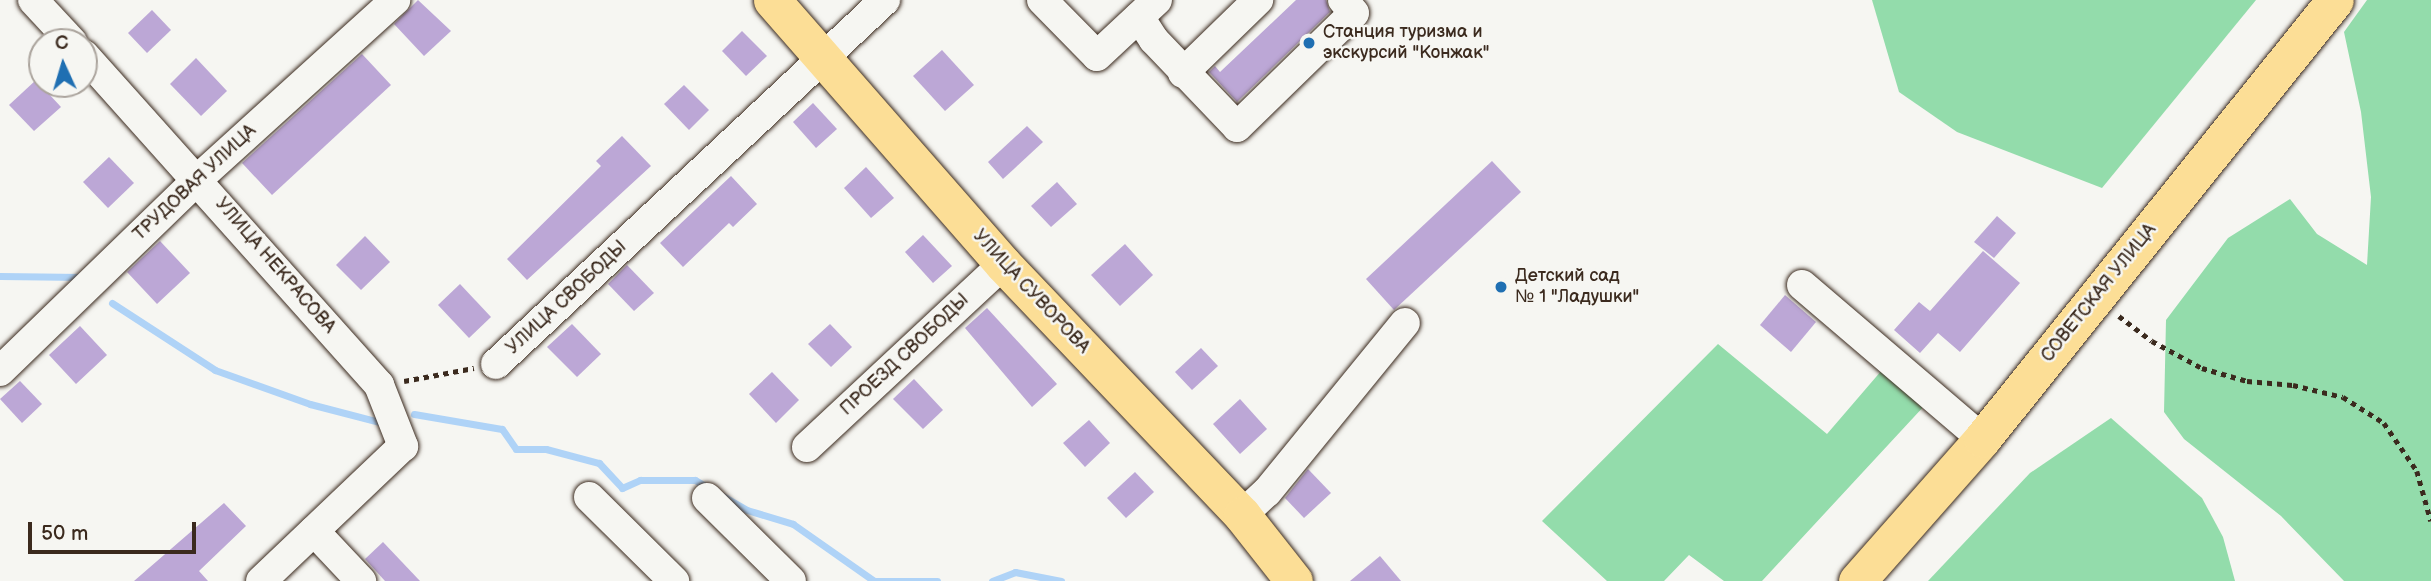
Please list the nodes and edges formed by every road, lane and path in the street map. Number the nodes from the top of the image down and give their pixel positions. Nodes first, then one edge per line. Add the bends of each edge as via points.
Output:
1 (33, 0) edge
2 (395, 0) edge
3 (772, 0) edge
4 (885, 0) edge
5 (1042, 0) edge
6 (1258, 0) edge
7 (1343, 0) edge
8 (2335, 0) edge
9 (1148, 8) edge
10 (59, 28) edge
11 (824, 58) junction
12 (98, 70) edge
13 (1183, 73) junction
14 (199, 178) junction
15 (1003, 264) junction
16 (1802, 285) dead end
17 (2098, 295) junction
18 (1405, 323) dead end
19 (496, 364) joint
20 (0, 371) edge
21 (379, 385) junction
22 (1982, 439) junction
23 (807, 447) dead end
24 (589, 497) dead end
25 (707, 498) dead end
26 (1242, 515) junction
27 (2431, 521) edge
28 (314, 531) junction
29 (261, 581) edge
30 (361, 581) edge
31 (674, 581) edge
32 (791, 581) edge
33 (1294, 581) edge
34 (1857, 581) edge

1 - 10 street
2 - 14 street, ТРУДОВАЯ УЛИЦА
3 - 11 main road, УЛИЦА СУВОРОВА
4 - 11 street, УЛИЦА СВОБОДЫ
5 - 9 street via 1097,56
6 - 13 street
7 - 13 street via 1354,13 1237,127
8 - 17 main road, СОВЕТСКАЯ УЛИЦА
9 - 13 street
11 - 15 main road, УЛИЦА СУВОРОВА
11 - 19 street, УЛИЦА СВОБОДЫ
12 - 14 street, УЛИЦА НЕКРАСОВА
14 - 20 street, ТРУДОВАЯ УЛИЦА
14 - 21 street, УЛИЦА НЕКРАСОВА
15 - 23 street, ПРОЕЗД СВОБОДЫ
15 - 26 main road, УЛИЦА СУВОРОВА
16 - 22 street
17 - 22 main road, СОВЕТСКАЯ УЛИЦА
17 - 27 path via 2142,334 2202,368 2247,381 2293,385 2343,397 2384,423 2417,471
18 - 26 street via 1267,492
19 - 21 path, УЛИЦА СВОБОДЫ
21 - 28 street via 403,446
22 - 34 main road, СОВЕТСКАЯ УЛИЦА
24 - 31 street
25 - 32 street
26 - 33 main road, УЛИЦА СУВОРОВА
28 - 29 street
28 - 30 street

